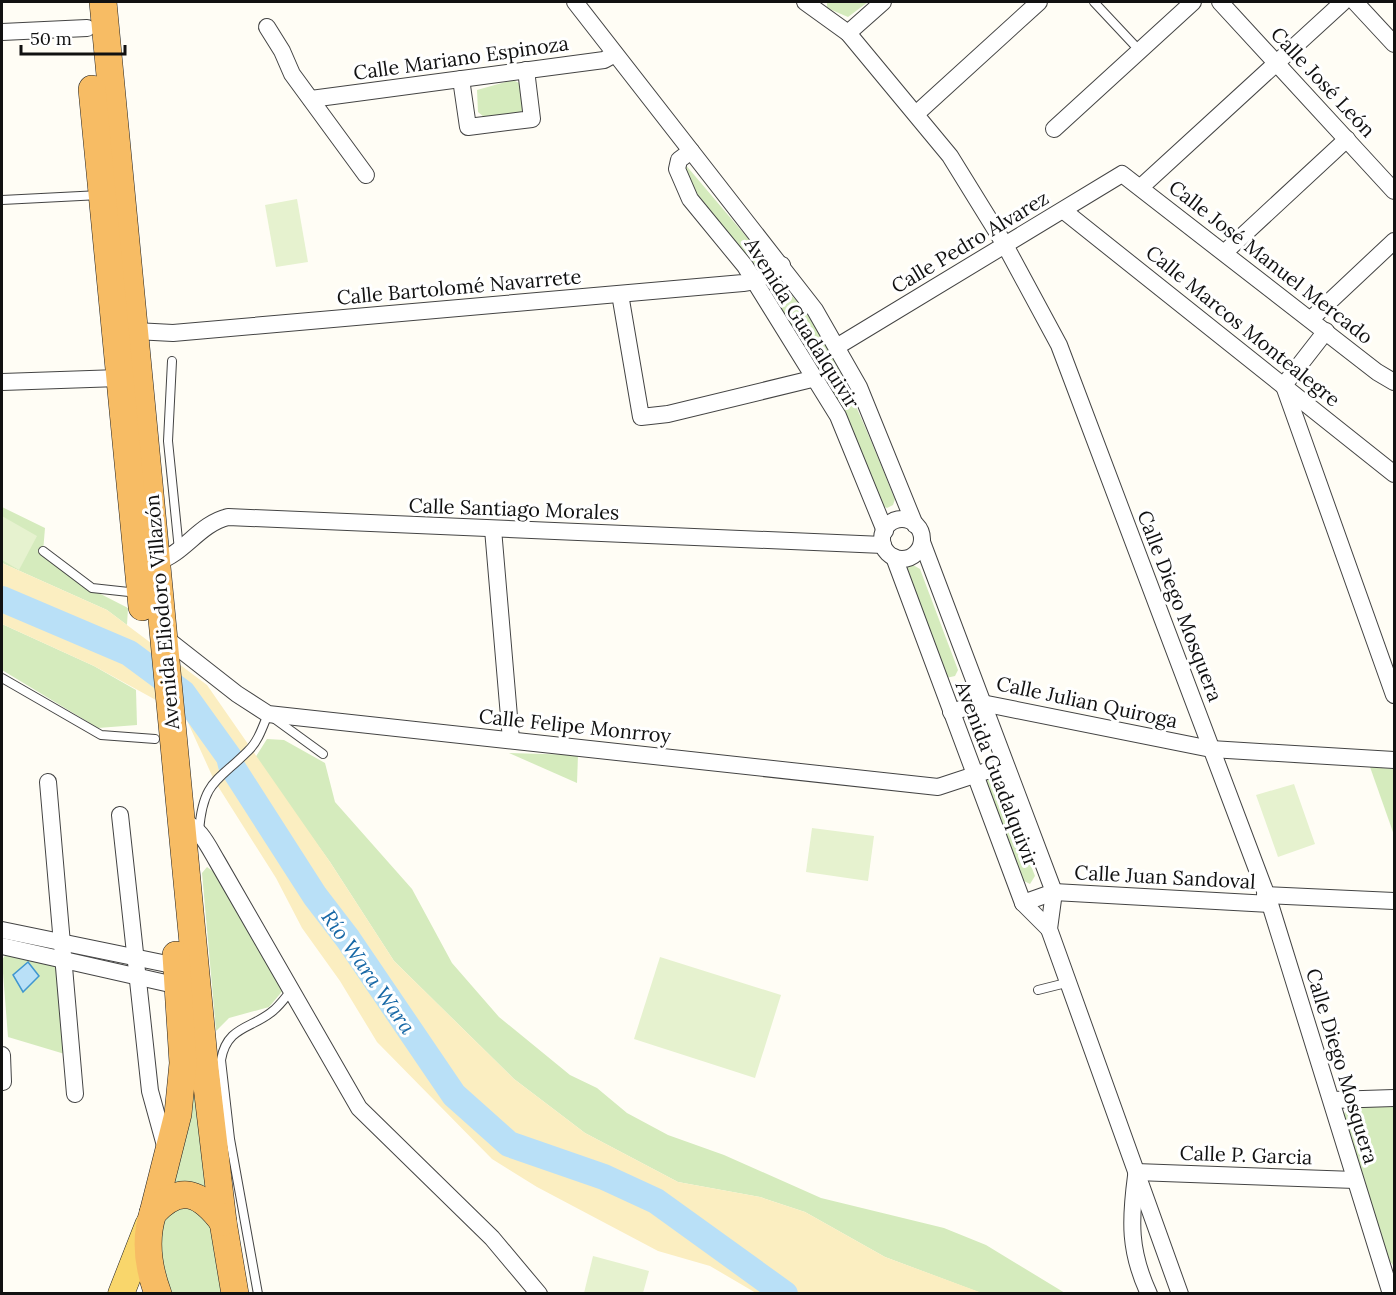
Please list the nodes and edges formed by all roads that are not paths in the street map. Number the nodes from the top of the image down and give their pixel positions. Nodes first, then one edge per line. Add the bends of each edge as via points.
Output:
1 (102, 2) edge
2 (575, 2) edge
3 (883, 2) edge
4 (1039, 2) edge
5 (1094, 2) edge
6 (1193, 2) edge
7 (1220, 2) edge
8 (1343, 2) edge
9 (1354, 2) edge
10 (813, 4) edge
11 (86, 15) edge
12 (267, 27) dead end
13 (2, 32) edge
14 (848, 33) junction
15 (1395, 45) edge
16 (1139, 50) junction
17 (615, 54) junction
18 (1276, 62) junction
19 (526, 70) junction
20 (461, 79) junction
21 (311, 99) junction
22 (916, 114) junction
23 (1053, 129) dead end
24 (1347, 140) junction
25 (691, 151) junction
26 (1122, 174) joint
27 (366, 175) dead end
28 (1141, 187) junction
29 (1395, 191) edge
30 (100, 195) junction
31 (2, 200) edge
32 (1064, 211) junction
33 (1395, 241) edge
34 (1005, 245) junction
35 (1225, 252) junction
36 (782, 266) junction
37 (755, 281) junction
38 (620, 294) junction
39 (1311, 319) junction
40 (135, 331) junction
41 (1326, 332) junction
42 (838, 346) junction
43 (172, 361) dead end
44 (118, 378) junction
45 (816, 378) junction
46 (2, 382) edge
47 (1395, 382) edge
48 (1284, 385) junction
49 (1395, 474) edge
50 (915, 525) junction
51 (494, 529) junction
52 (922, 542) junction
53 (887, 544) junction
54 (43, 551) dead end
55 (168, 556) junction
56 (141, 593) junction
57 (158, 638) junction
58 (2, 678) edge
59 (1395, 695) edge
60 (982, 703) junction
61 (162, 712) junction
62 (951, 712) junction
63 (268, 714) junction
64 (155, 739) junction
65 (511, 740) junction
66 (1211, 749) junction
67 (323, 754) dead end
68 (1395, 760) edge
69 (1005, 765) junction
70 (975, 776) junction
71 (48, 782) dead end
72 (120, 815) dead end
73 (191, 826) junction
74 (1054, 892) junction
75 (1268, 899) junction
76 (1395, 901) edge
77 (1023, 903) junction
78 (1049, 929) junction
79 (2, 930) edge
80 (62, 942) junction
81 (2, 946) edge
82 (136, 956) junction
83 (64, 960) junction
84 (178, 976) junction
85 (137, 977) junction
86 (1066, 983) junction
87 (1038, 990) dead end
88 (290, 992) junction
89 (2, 1055) edge
90 (3, 1082) dead end
91 (75, 1094) dead end
92 (1395, 1098) edge
93 (1332, 1100) junction
94 (168, 1153) junction
95 (1136, 1172) junction
96 (1355, 1180) junction
97 (152, 1216) junction
98 (223, 1222) junction
99 (1390, 1283) edge
100 (239, 1292) edge
101 (121, 1293) edge
102 (158, 1293) edge
103 (539, 1293) edge
104 (1149, 1293) edge
105 (1180, 1293) edge

1 - 40 highway, Avenida Eliodoro Villazón
2 - 17 street, Avenida Guadalquivir
3 - 14 street
4 - 22 street
5 - 16 lane
6 - 16 street
7 - 18 street, Calle José León
8 - 18 street
9 - 15 street
10 - 14 street, Calle Diego Mosquera
11 - 13 street
11 - 30 highway, Avenida Eliodoro Villazón
12 - 21 street via 292,74
14 - 22 street, Calle Diego Mosquera
16 - 23 street
17 - 19 street, Calle Mariano Espinoza via 604,60
17 - 25 street, Avenida Guadalquivir
18 - 24 street, Calle José León
18 - 28 street
19 - 20 street, Calle Mariano Espinoza
19 - 20 street via 532,119 468,127
20 - 21 street, Calle Mariano Espinoza
21 - 27 street
22 - 34 street, Calle Diego Mosquera via 950,156
24 - 29 street, Calle José León
24 - 35 street
25 - 36 street, Avenida Guadalquivir
25 - 37 street, Avenida Guadalquivir via 679,160 677,169 690,199
26 - 28 street, Calle José Manuel Mercado
26 - 32 street, Calle Pedro Alvarez
28 - 35 street, Calle José Manuel Mercado
30 - 31 lane
30 - 44 highway, Avenida Eliodoro Villazón
32 - 34 street, Calle Pedro Alvarez
32 - 48 street, Calle Marcos Montealegre
33 - 39 street
34 - 42 street, Calle Pedro Alvarez
34 - 66 street, Calle Diego Mosquera via 1059,345
35 - 39 street, Calle José Manuel Mercado
36 - 37 street, Calle Bartolomé Navarrete
36 - 42 street, Avenida Guadalquivir
37 - 38 street, Calle Bartolomé Navarrete
37 - 45 street, Avenida Guadalquivir
38 - 40 street, Calle Bartolomé Navarrete via 173,333
38 - 45 street via 641,417
39 - 41 street, Calle José Manuel Mercado
40 - 55 highway, Avenida Eliodoro Villazón
41 - 47 street, Calle José Manuel Mercado
41 - 48 street
42 - 50 street, Avenida Guadalquivir via 859,387
43 - 55 lane
44 - 46 street
44 - 56 highway, Avenida Eliodoro Villazón
45 - 53 street, Avenida Guadalquivir via 838,416
48 - 49 street, Calle Marcos Montealegre
48 - 59 street
50 - 52 street
50 - 53 street via 898,520 888,526
51 - 53 street, Calle Santiago Morales
51 - 55 street, Calle Santiago Morales via 228,517 206,527
51 - 65 street
52 - 53 street via 911,557
52 - 60 street, Avenida Guadalquivir
53 - 62 street, Avenida Guadalquivir
54 - 56 lane via 92,588
55 - 57 highway, Avenida Eliodoro Villazón
56 - 57 highway, Avenida Eliodoro Villazón
57 - 61 highway, Avenida Eliodoro Villazón
57 - 63 street, Calle Felipe Monrroy
58 - 64 lane via 101,735
60 - 62 street, Calle Julian Quiroga
60 - 66 street, Calle Julian Quiroga
60 - 69 street, Avenida Guadalquivir
61 - 64 highway, Avenida Eliodoro Villazón
61 - 73 highway, Avenida Eliodoro Villazón
62 - 70 street, Avenida Guadalquivir
63 - 65 street, Calle Felipe Monrroy
63 - 67 lane
63 - 73 lane via 250,750 214,780
64 - 84 highway, Avenida Eliodoro Villazón
65 - 70 street, Calle Felipe Monrroy via 938,787
66 - 68 street, Calle Julian Quiroga
66 - 75 street, Calle Diego Mosquera
69 - 70 street, Calle Felipe Monrroy
69 - 74 street, Avenida Guadalquivir
70 - 77 street, Avenida Guadalquivir
71 - 80 street
72 - 82 street
73 - 88 street
73 - 98 highway, Avenida Eliodoro Villazón
74 - 75 street, Calle Juan Sandoval
74 - 77 street, Calle Juan Sandoval
74 - 78 street, Avenida Guadalquivir
75 - 76 street, Calle Juan Sandoval
75 - 93 street, Calle Diego Mosquera
77 - 78 street, Avenida Guadalquivir
78 - 86 street, Avenida Guadalquivir
79 - 80 street
80 - 82 street
80 - 83 street
81 - 83 street
82 - 84 street
82 - 85 street
83 - 85 street
83 - 91 street
84 - 85 street
84 - 94 highway, Avenida Eliodoro Villazón via 183,1063 178,1114
85 - 94 street via 150,1090
86 - 87 lane
86 - 95 street, Avenida Guadalquivir
88 - 100 lane via 273,1012 233,1035 223,1047
88 - 103 street via 359,1108 492,1238
89 - 90 street
92 - 93 street
93 - 96 street, Calle Diego Mosquera
94 - 97 highway, Avenida Eliodoro Villazón
95 - 96 street, Calle P. Garcia
95 - 104 street, Avenida Guadalquivir via 1130,1222 1134,1252
95 - 105 street, Avenida Guadalquivir
96 - 99 street, Calle Diego Mosquera
97 - 98 highway via 173,1197 186,1194 210,1205
97 - 101 main road
97 - 102 highway, Avenida Eliodoro Villazón via 148,1259
98 - 100 highway, Avenida Eliodoro Villazón

